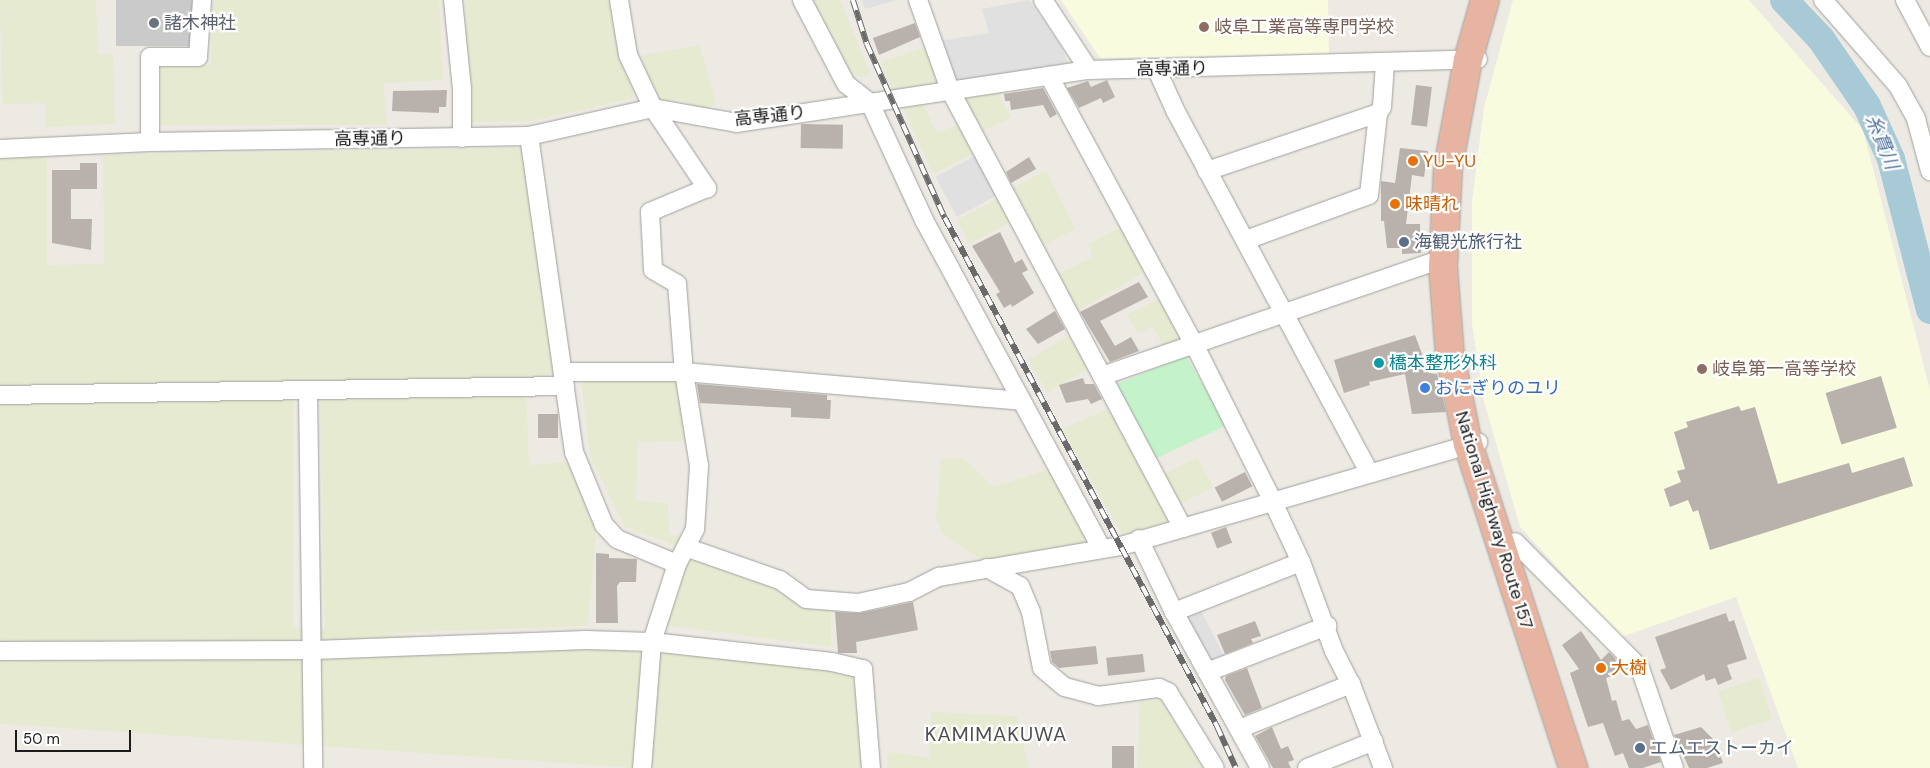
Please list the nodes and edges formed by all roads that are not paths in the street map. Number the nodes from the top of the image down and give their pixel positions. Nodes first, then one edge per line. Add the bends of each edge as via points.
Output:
1 (202, 0) edge
2 (453, 0) edge
3 (619, 0) edge
4 (802, 0) edge
5 (918, 0) edge
6 (1043, 0) edge
7 (1485, 0) edge
8 (1498, 0) edge
9 (1823, 0) edge
10 (1905, 0) edge
11 (1930, 47) edge
12 (1475, 60) junction
13 (1385, 63) junction
14 (1089, 70) junction
15 (1157, 70) junction
16 (1049, 76) junction
17 (950, 90) junction
18 (870, 103) junction
19 (653, 108) junction
20 (1378, 113) junction
21 (529, 136) junction
22 (462, 138) junction
23 (150, 142) junction
24 (0, 149) edge
25 (1207, 171) junction
26 (1930, 171) edge
27 (1246, 240) junction
28 (1444, 261) junction
29 (1285, 314) junction
30 (1194, 344) junction
31 (684, 372) junction
32 (1102, 376) junction
33 (564, 379) junction
34 (308, 391) junction
35 (0, 395) edge
36 (1021, 401) junction
37 (1474, 443) junction
38 (1369, 472) junction
39 (1273, 502) junction
40 (1183, 528) junction
41 (1139, 539) junction
42 (1515, 542) junction
43 (688, 548) junction
44 (1101, 548) junction
45 (1301, 562) junction
46 (677, 564) junction
47 (986, 567) junction
48 (1174, 612) junction
49 (1327, 626) junction
50 (652, 642) junction
51 (314, 650) junction
52 (0, 652) edge
53 (1207, 672) junction
54 (1351, 684) junction
55 (1238, 729) junction
56 (1374, 741) junction
57 (313, 768) edge
58 (642, 768) edge
59 (871, 768) edge
60 (1215, 768) edge
61 (1260, 768) edge
62 (1307, 768) edge
63 (1383, 768) edge
64 (1573, 768) edge
65 (1588, 768) edge
66 (1674, 768) edge

1 - 23 street via 198,57 150,57
2 - 22 street via 462,88
3 - 19 street via 628,55
4 - 18 street via 846,84
5 - 17 street
6 - 14 street
7 - 12 highway, National Highway Route 157
8 - 12 highway, National Highway Route 157
9 - 26 street via 1898,86 1916,119
10 - 11 street
12 - 13 street, 高専通り
12 - 28 highway, National Highway Route 157 via 1448,168
12 - 37 highway, National Highway Route 157 via 1463,168 1459,266
13 - 15 street, 高専通り
13 - 20 street via 1382,107
14 - 15 street, 高専通り
14 - 16 street, 高専通り
15 - 25 street
16 - 17 street, 高専通り
16 - 30 street
17 - 18 street, 高専通り
17 - 32 street
18 - 19 street, 高専通り via 737,123
18 - 36 street via 924,220
19 - 21 street, 高専通り
19 - 31 street via 708,188 650,212 653,270 676,284
20 - 25 street
20 - 27 street via 1369,196
21 - 22 street, 高専通り
21 - 33 street
22 - 23 street, 高専通り
23 - 24 street, 高専通り
25 - 27 street
27 - 29 street
28 - 29 street via 1430,263
28 - 37 highway, National Highway Route 157 via 1450,355
29 - 30 street
29 - 38 street
30 - 32 street
30 - 39 street
31 - 33 street
31 - 36 street
31 - 43 street via 699,466 695,529
32 - 40 street
33 - 34 street
33 - 46 street via 574,452 604,525 616,539
34 - 35 street
34 - 51 street
36 - 44 street
37 - 38 street
37 - 42 highway, National Highway Route 157
37 - 64 highway, National Highway Route 157
38 - 39 street
39 - 40 street
39 - 45 street
40 - 41 street
41 - 44 street
41 - 48 street
42 - 65 highway, National Highway Route 157
42 - 66 street via 1640,668
43 - 46 street
43 - 47 street via 780,580 806,599 829,603 858,603 909,592 939,577
44 - 47 street via 1018,566
45 - 48 street
45 - 49 street
46 - 50 street
47 - 60 street via 1020,586 1032,612 1042,668 1065,687 1098,696 1158,688 1168,692
48 - 53 street
49 - 53 street
49 - 54 street via 1334,651
50 - 51 street via 586,640
50 - 58 street
50 - 59 street via 864,668
51 - 52 street
51 - 57 street
53 - 55 street
54 - 55 street
54 - 56 street
55 - 61 street
56 - 62 street
56 - 63 street

